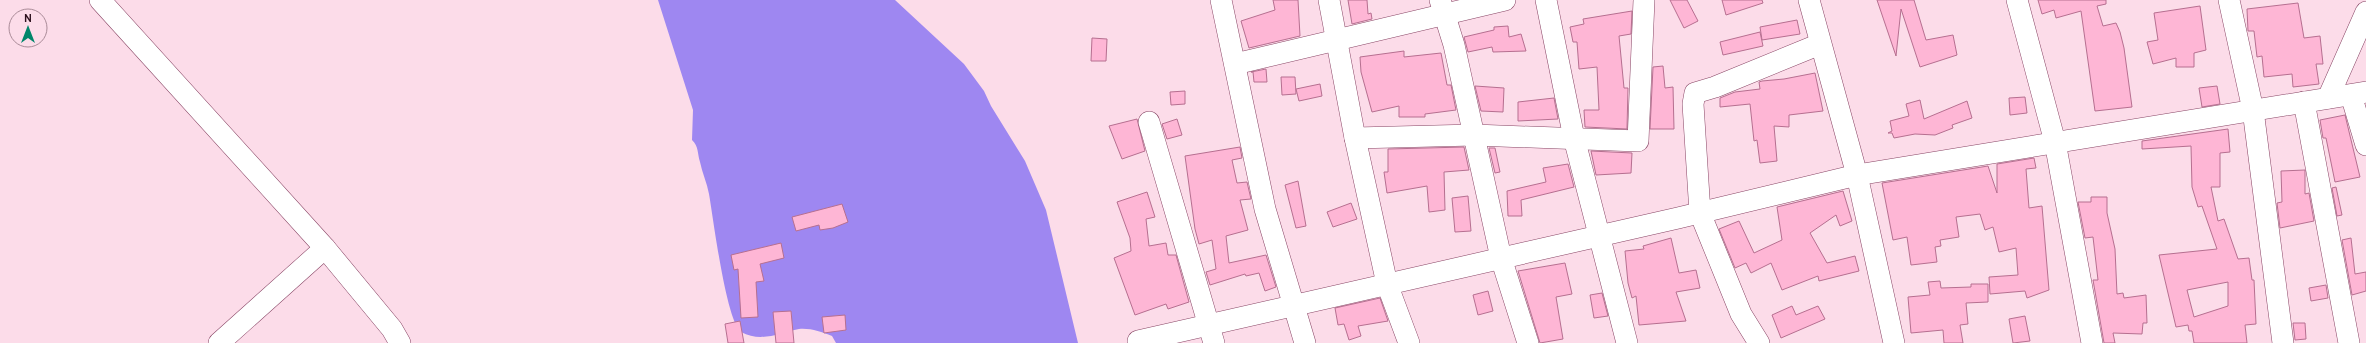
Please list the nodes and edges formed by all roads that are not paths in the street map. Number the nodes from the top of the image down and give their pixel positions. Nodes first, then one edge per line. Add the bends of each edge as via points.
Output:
1 (100, 0) edge
2 (1221, 0) edge
3 (1329, 0) edge
4 (1505, 0) edge
5 (1546, 0) edge
6 (1644, 0) edge
7 (1809, 0) edge
8 (2017, 0) edge
9 (2229, 0) edge
10 (1442, 7) edge
11 (2366, 12) edge
12 (1337, 40) junction
13 (1820, 44) junction
14 (1235, 64) junction
15 (2358, 93) edge
16 (2328, 98) junction
17 (2304, 102) junction
18 (2253, 110) junction
19 (1149, 122) dead end
20 (1474, 135) junction
21 (1355, 138) junction
22 (1574, 138) junction
23 (2055, 142) junction
24 (2366, 145) edge
25 (1857, 175) junction
26 (1700, 213) junction
27 (1598, 236) junction
28 (325, 248) junction
29 (1501, 258) junction
30 (1387, 284) junction
31 (1295, 305) junction
32 (1212, 334) edge
33 (1138, 341) dead end
34 (219, 343) edge
35 (400, 343) edge
36 (1304, 343) edge
37 (1409, 343) edge
38 (1528, 343) edge
39 (1627, 343) edge
40 (1759, 343) edge
41 (1894, 343) edge
42 (2092, 343) edge
43 (2283, 343) edge
44 (2349, 343) edge

1 - 28 street
2 - 14 street
3 - 12 street
4 - 10 street
5 - 22 street
6 - 22 street via 1638,141
7 - 13 street
8 - 23 street
9 - 18 street
10 - 12 street
10 - 20 street via 1454,45
11 - 16 street
12 - 14 street
12 - 21 street
13 - 25 street
13 - 26 street via 1715,87 1696,92 1693,104
14 - 31 street via 1265,208
15 - 16 street
15 - 24 street
16 - 17 street
17 - 18 street
17 - 44 street
18 - 23 street
18 - 43 street
19 - 32 street
20 - 21 street
20 - 22 street
20 - 29 street
21 - 30 street
22 - 27 street
23 - 25 street
23 - 42 street
25 - 26 street
25 - 41 street
26 - 27 street
26 - 40 street via 1741,314
27 - 29 street
27 - 39 street
28 - 34 street
28 - 35 street via 392,329
29 - 30 street
29 - 38 street
30 - 31 street
30 - 37 street
31 - 32 street
31 - 36 street
32 - 33 street

